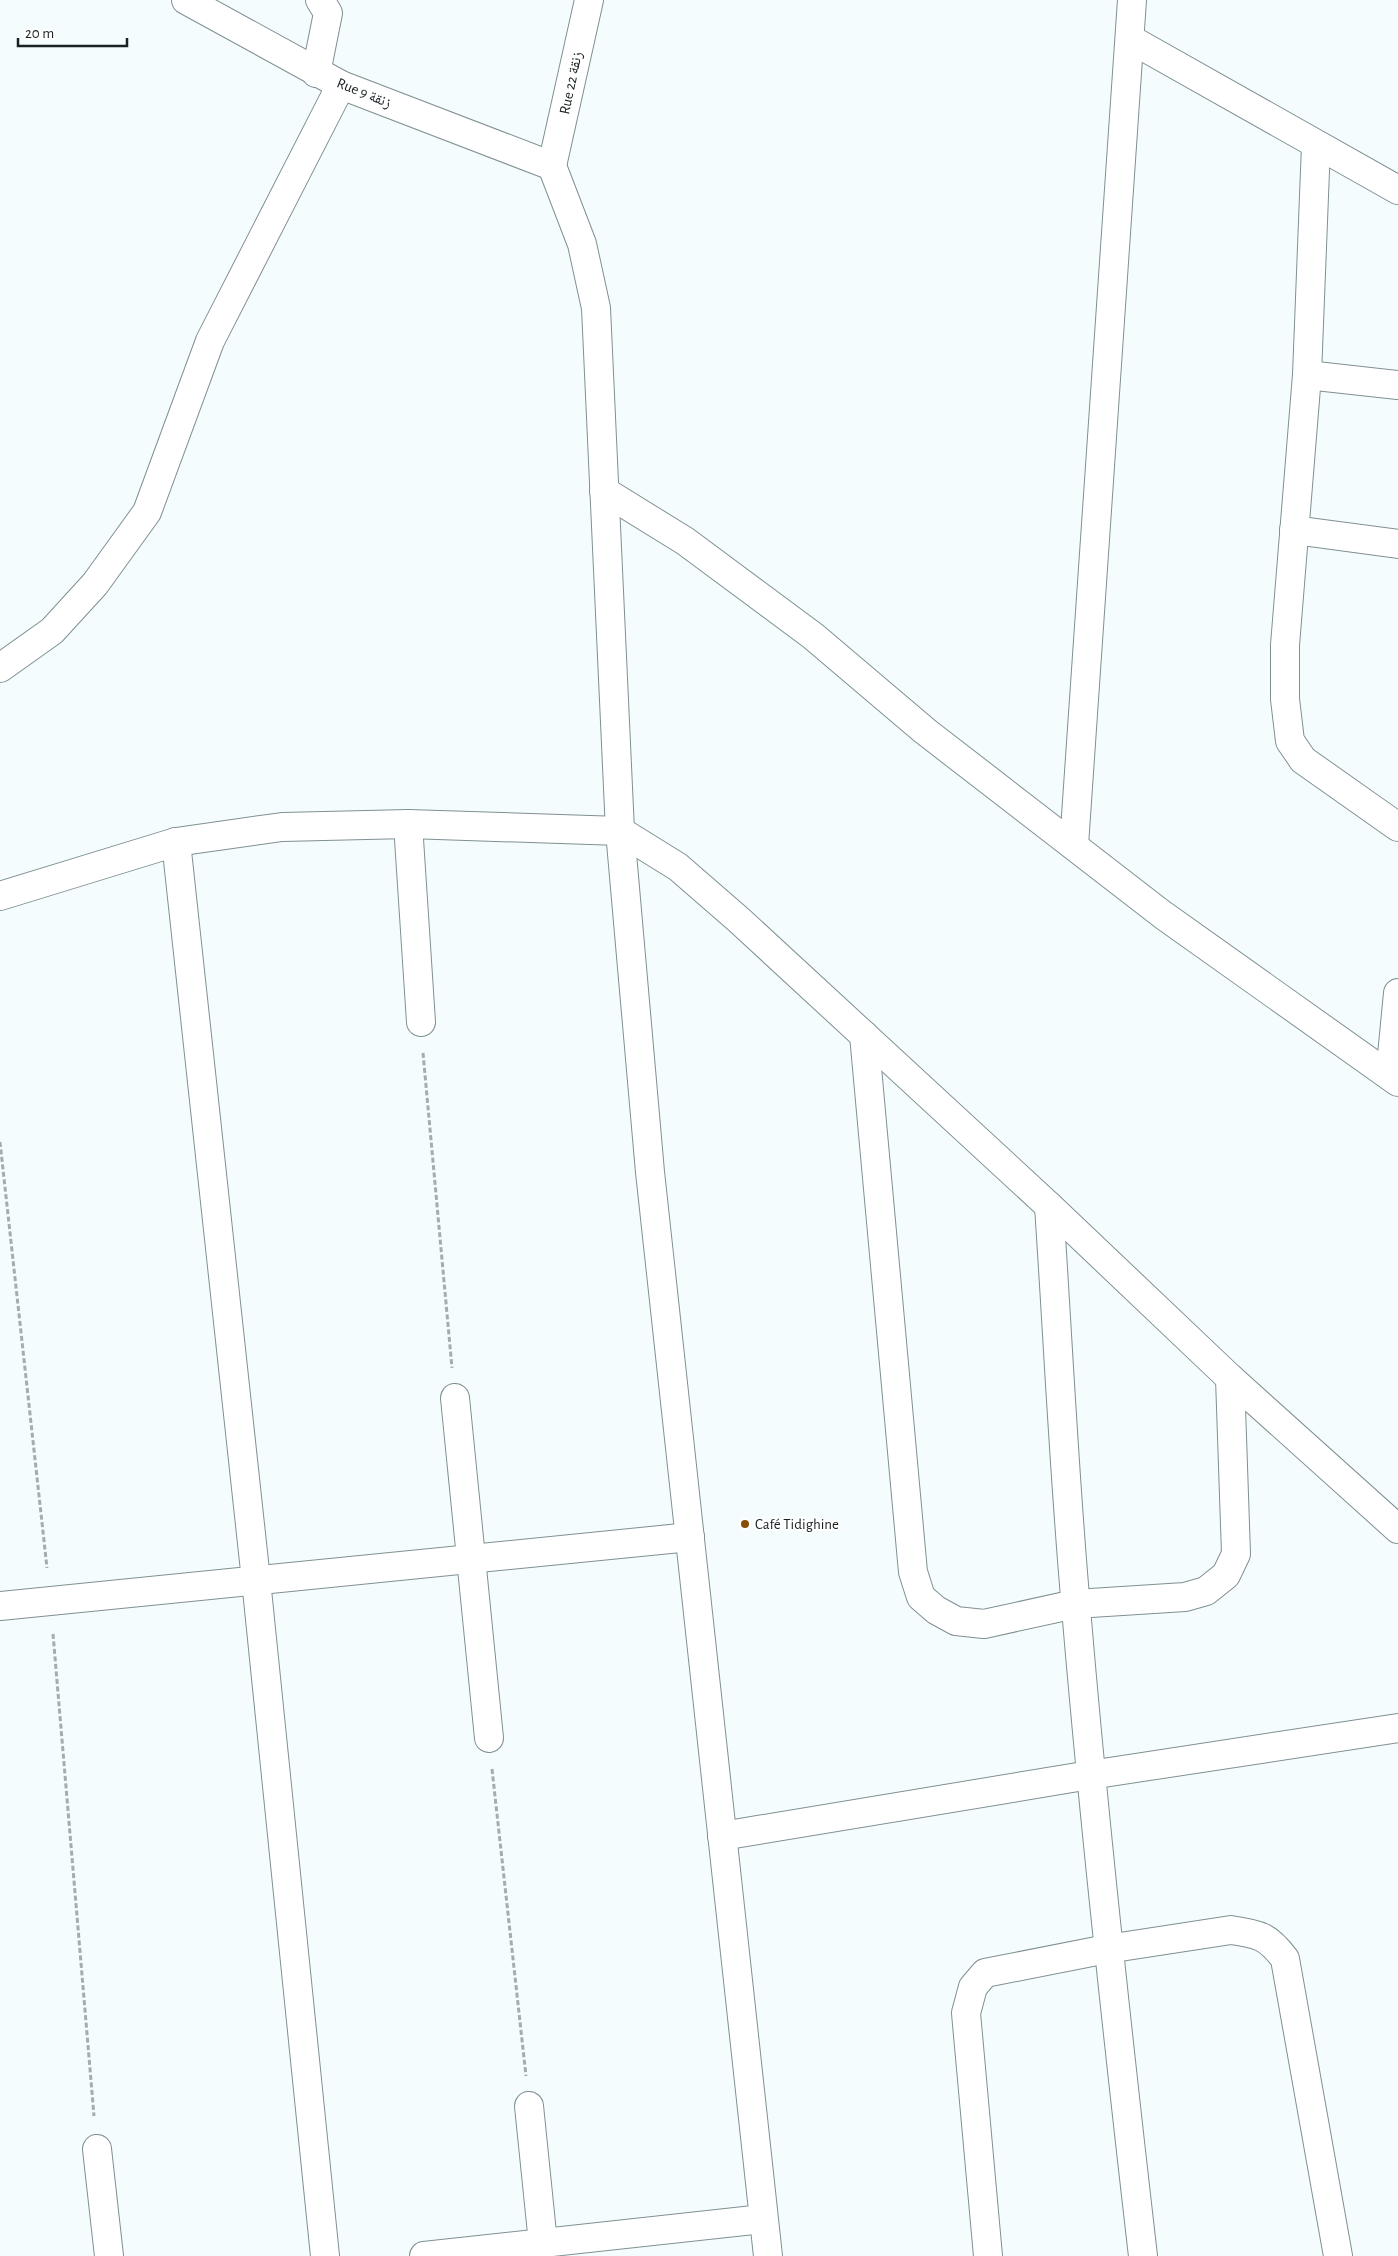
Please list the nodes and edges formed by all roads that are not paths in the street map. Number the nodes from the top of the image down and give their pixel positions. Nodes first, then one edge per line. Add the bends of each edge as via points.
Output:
1 (186, 0) edge
2 (589, 0) edge
3 (1132, 0) edge
4 (326, 4) edge
5 (1130, 39) junction
6 (316, 72) junction
7 (341, 85) junction
8 (1316, 145) junction
9 (552, 166) junction
10 (1398, 190) edge
11 (1307, 375) junction
12 (1398, 385) edge
13 (604, 491) junction
14 (1294, 530) junction
15 (1398, 544) edge
16 (0, 668) edge
17 (408, 824) junction
18 (1398, 828) edge
19 (620, 831) junction
20 (176, 842) junction
21 (1074, 845) junction
22 (0, 896) edge
23 (1398, 993) edge
24 (421, 1022) road end
25 (864, 1035) junction
26 (1394, 1079) edge
27 (1049, 1206) junction
28 (1230, 1378) junction
29 (455, 1398) road end
30 (1398, 1529) edge
31 (690, 1537) junction
32 (472, 1559) junction
33 (256, 1580) junction
34 (1075, 1604) junction
35 (0, 1606) edge
36 (1398, 1728) edge
37 (489, 1738) road end
38 (1090, 1775) junction
39 (722, 1836) junction
40 (1107, 1948) junction
41 (529, 2106) road end
42 (97, 2149) road end
43 (763, 2219) junction
44 (543, 2243) junction
45 (109, 2256) edge
46 (325, 2256) edge
47 (424, 2256) edge
48 (768, 2256) edge
49 (988, 2256) edge
50 (1143, 2256) edge
51 (1338, 2256) edge

1 - 6 street, Rue 9 زنقة
2 - 9 street, Rue 22 زنقة
3 - 5 street
4 - 6 street
5 - 8 street
5 - 21 street
6 - 7 street, Rue 9 زنقة
7 - 9 street, Rue 9 زنقة
7 - 16 street via 210,340 146,512 96,584 52,631
8 - 10 street
8 - 11 street
9 - 13 street via 582,244 596,308
11 - 12 street
11 - 14 street
13 - 19 street
13 - 21 street via 685,541 813,636 925,731
14 - 15 street
14 - 18 street via 1285,644 1285,699 1290,742 1303,760
17 - 19 street
17 - 20 street via 282,827
17 - 24 street
19 - 25 street via 678,867
19 - 31 street via 650,1172
20 - 22 street
20 - 33 street
21 - 26 street via 1163,915
23 - 26 street
25 - 27 street
25 - 34 street via 913,1572 921,1597 956,1621 984,1624
27 - 28 street
27 - 34 street
28 - 30 street
28 - 34 street via 1236,1554 1226,1576 1206,1591 1184,1597
29 - 32 street
31 - 32 street
31 - 39 street
32 - 33 street
32 - 37 street
33 - 35 street
33 - 46 street
34 - 38 street
36 - 38 street
38 - 39 street
38 - 40 street
39 - 43 street
40 - 49 street via 985,1972 973,1987 966,2012
40 - 50 street
40 - 51 street via 1232,1930 1258,1934 1274,1944 1285,1959 1291,1987
41 - 44 street
42 - 45 street
43 - 44 street
43 - 48 street
44 - 47 street

